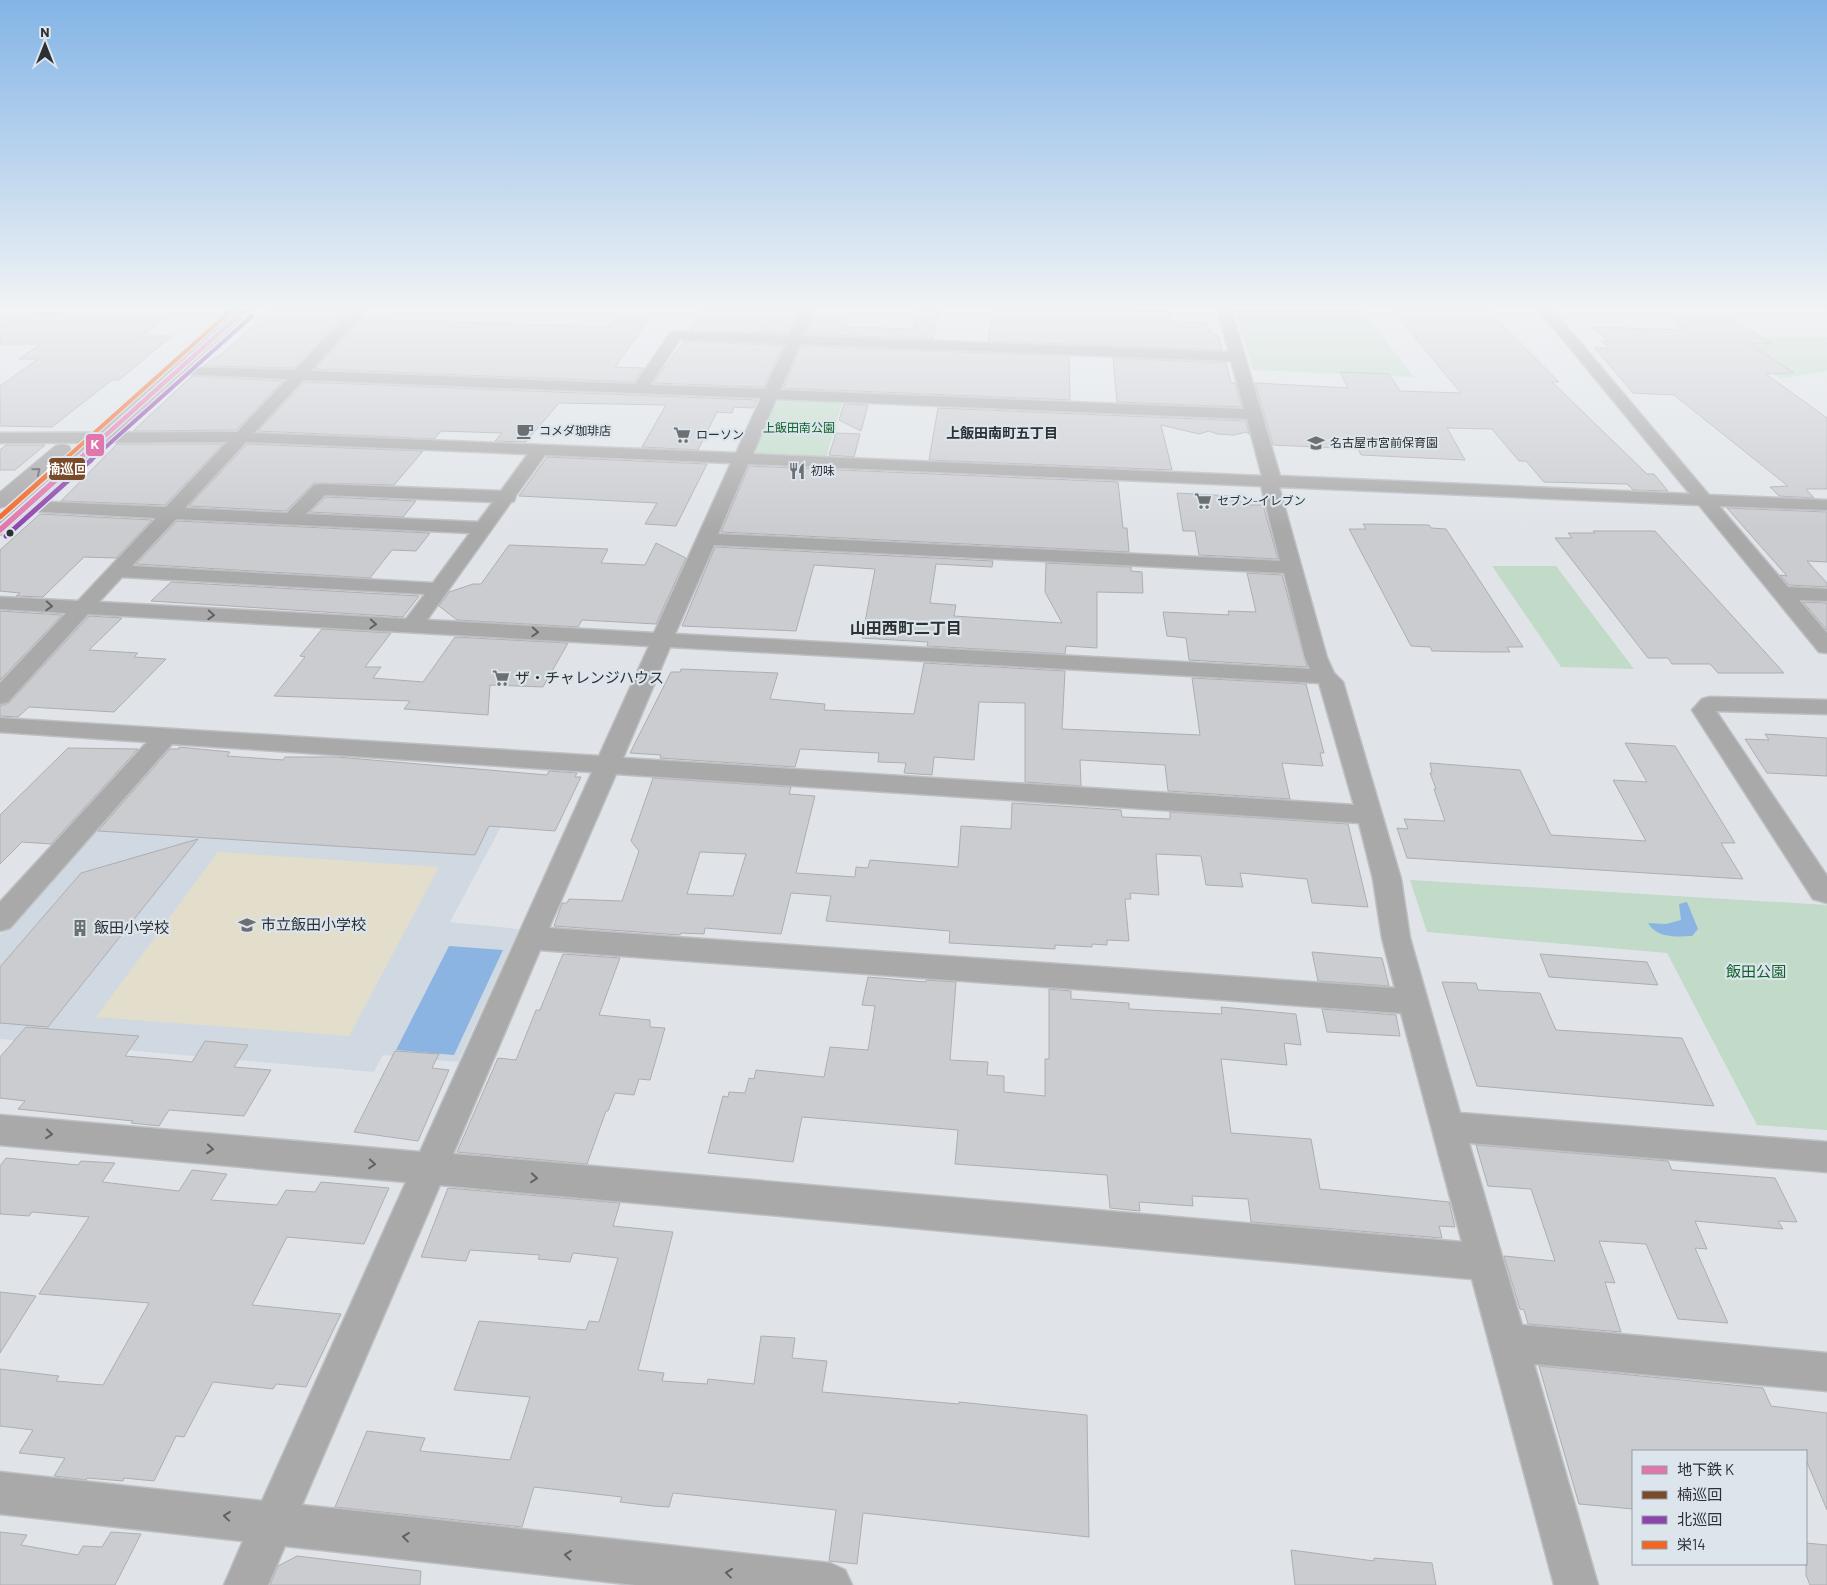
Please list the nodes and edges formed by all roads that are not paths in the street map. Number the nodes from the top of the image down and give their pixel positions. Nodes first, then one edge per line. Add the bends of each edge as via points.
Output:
1 (140, 383) edge
2 (164, 383) edge
3 (291, 383) edge
4 (517, 383) edge
5 (643, 383) edge
6 (776, 383) edge
7 (1245, 383) edge
8 (1607, 383) edge
9 (640, 388) junction
10 (771, 394) junction
11 (1254, 414) junction
12 (103, 437) junction
13 (240, 437) junction
14 (0, 438) edge
15 (76, 438) junction
16 (539, 451) junction
17 (742, 459) junction
18 (1271, 482) junction
19 (508, 497) junction
20 (1705, 500) junction
21 (0, 502) edge
22 (1827, 505) edge
23 (26, 506) junction
24 (172, 512) junction
25 (292, 518) junction
26 (0, 528) edge
27 (485, 528) junction
28 (708, 539) junction
29 (1293, 568) junction
30 (117, 570) junction
31 (440, 589) junction
32 (1782, 592) junction
33 (1827, 595) edge
34 (0, 603) edge
35 (83, 608) junction
36 (412, 626) junction
37 (663, 639) junction
38 (1827, 647) edge
39 (1325, 677) junction
40 (0, 697) edge
41 (1827, 707) edge
42 (0, 725) edge
43 (167, 735) junction
44 (609, 764) junction
45 (1370, 815) junction
46 (1827, 893) edge
47 (10, 898) edge
48 (0, 920) edge
49 (531, 938) junction
50 (1413, 1002) junction
51 (1448, 1127) junction
52 (0, 1130) edge
53 (1827, 1157) edge
54 (428, 1169) junction
55 (1486, 1262) junction
56 (1509, 1343) junction
57 (1827, 1372) edge
58 (0, 1492) edge
59 (274, 1521) junction
60 (246, 1585) edge
61 (830, 1585) edge
62 (1576, 1585) edge

1 - 15 street
2 - 12 street
3 - 13 street
4 - 9 street
5 - 9 street
6 - 10 street
7 - 11 street
8 - 20 street
9 - 10 street
10 - 11 street
10 - 17 street
11 - 18 street
12 - 13 street
12 - 15 street
12 - 23 street
13 - 16 street
13 - 24 street
14 - 15 street
21 -> 15 street
16 - 17 street
16 - 19 street
17 - 18 street
17 - 28 street
18 - 20 street
18 - 29 street
19 - 25 street via 320,489
19 - 27 street
20 - 22 street
20 - 32 street
23 - 24 street
23 - 26 street
24 - 25 street
24 - 30 street
25 - 27 street
27 - 31 street
28 - 29 street
28 - 37 street
29 - 39 street via 1316,658
30 - 31 street
30 - 35 street
31 - 36 street
32 - 33 street
32 - 38 street
34 -> 35 street
35 -> 36 street
35 - 40 street
36 -> 37 street
37 - 39 street
37 - 44 street
39 - 45 street via 1332,682
41 - 46 street via 1710,704 1704,710 1823,892
42 - 43 street
43 - 44 street
43 - 47 street
44 - 45 street
44 - 49 street
45 - 50 street
47 - 48 street
49 - 50 street
49 - 54 street
50 - 51 street
51 - 53 street
51 - 55 street
52 -> 54 street
54 -> 55 street
54 - 59 street
55 - 56 street
56 - 57 street
56 - 62 street
59 -> 58 street
59 - 60 street
61 -> 59 street

